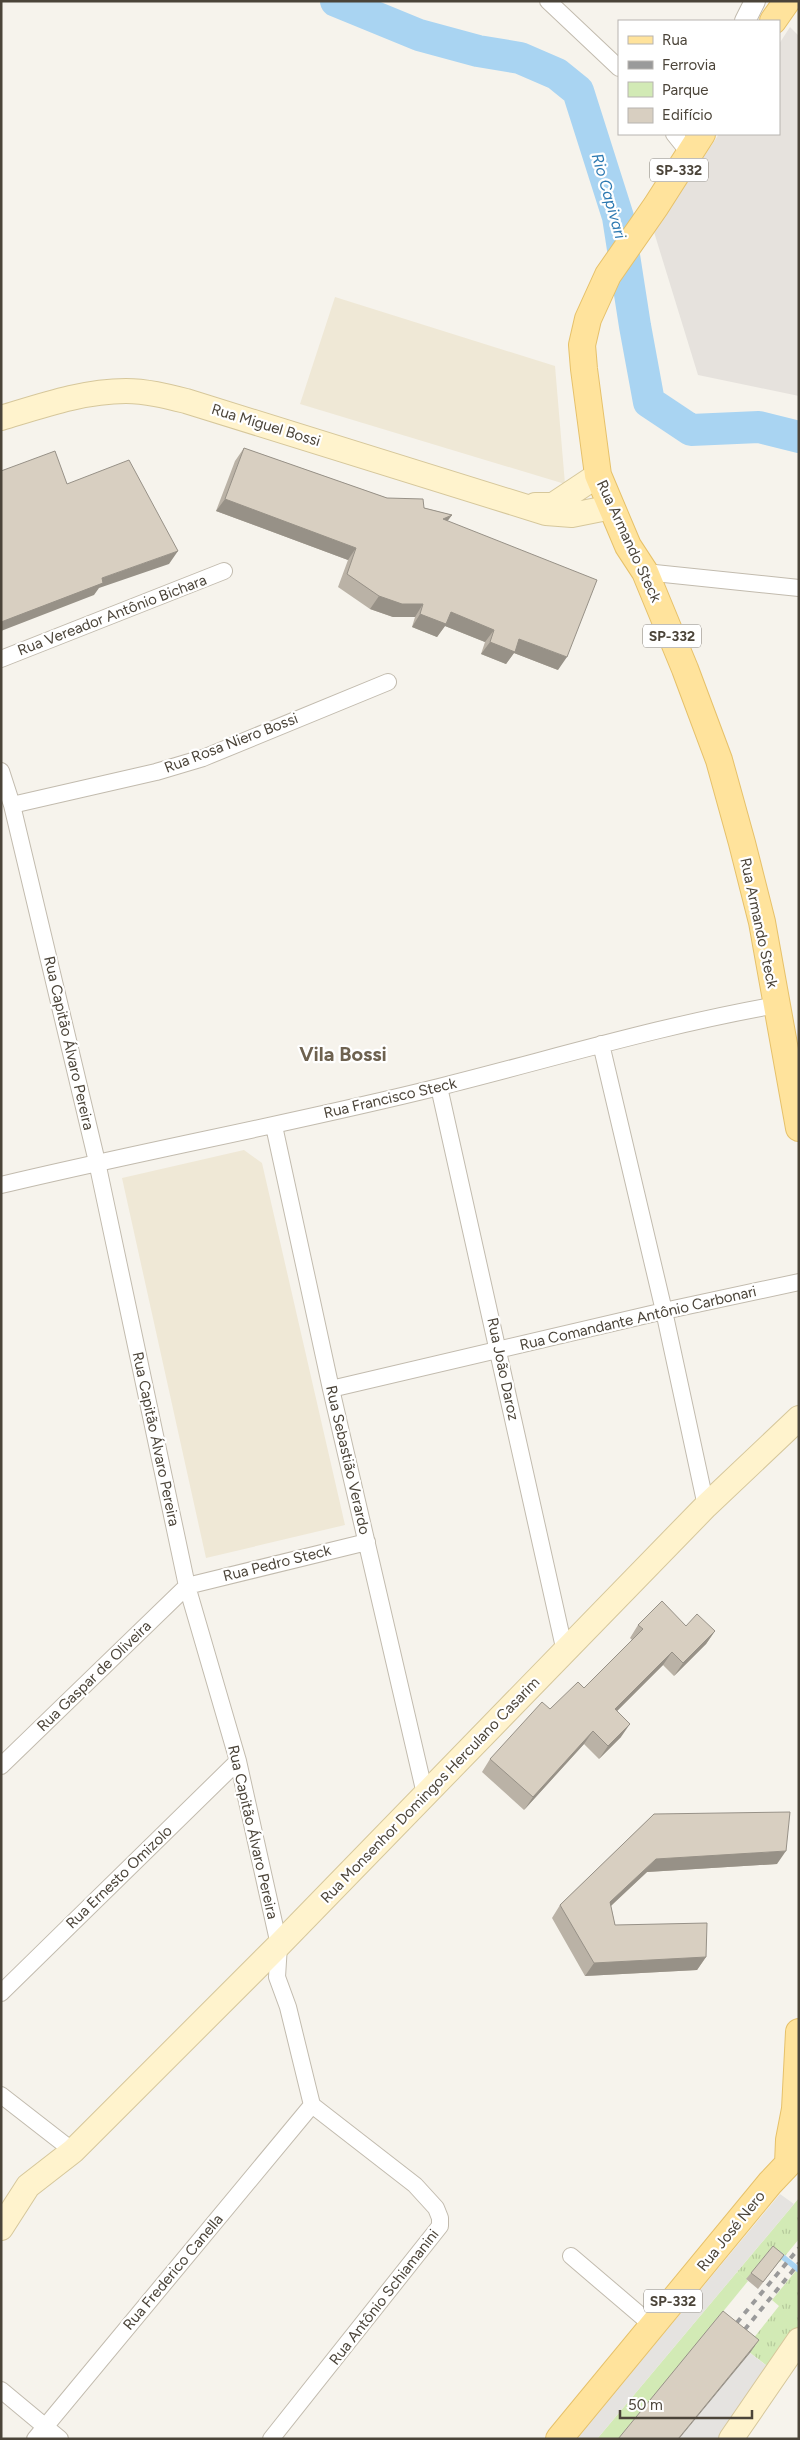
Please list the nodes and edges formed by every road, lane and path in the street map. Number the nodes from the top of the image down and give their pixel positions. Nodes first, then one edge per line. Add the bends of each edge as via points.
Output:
1 (548, 1) edge
2 (755, 1) edge
3 (787, 1) edge
4 (746, 20) edge
5 (774, 20) edge
6 (618, 67) edge
7 (689, 140) edge
8 (1, 418) edge
9 (598, 475) junction
10 (526, 506) junction
11 (612, 507) junction
12 (224, 572) dead end
13 (645, 572) junction
14 (799, 588) edge
15 (1, 659) edge
16 (388, 682) dead end
17 (1, 771) edge
18 (12, 805) junction
19 (777, 1004) junction
20 (601, 1044) junction
21 (439, 1087) junction
22 (274, 1126) junction
23 (799, 1128) edge
24 (97, 1162) junction
25 (1, 1185) edge
26 (799, 1282) edge
27 (664, 1311) junction
28 (499, 1349) junction
29 (331, 1389) junction
30 (795, 1424) edge
31 (706, 1506) junction
32 (367, 1542) junction
33 (187, 1586) junction
34 (565, 1652) junction
35 (238, 1762) junction
36 (1, 1766) edge
37 (425, 1794) junction
38 (279, 1945) junction
39 (1, 1993) edge
40 (799, 2032) edge
41 (1, 2095) edge
42 (312, 2105) junction
43 (797, 2111) edge
44 (73, 2151) junction
45 (793, 2161) edge
46 (1, 2228) edge
47 (570, 2256) dead end
48 (653, 2326) junction
49 (799, 2340) edge
50 (1, 2390) edge
51 (46, 2426) junction
52 (35, 2439) edge
53 (60, 2439) edge
54 (271, 2439) edge
55 (559, 2439) edge
56 (732, 2439) edge

1 - 6 street
2 - 4 street
3 - 5 main road
7 - 9 main road, Rua Armando Steck / SP-332 via 656,206 608,275 588,319 582,345
8 - 10 main road, Rua Miguel Bossi via 60,400 105,393 144,392 186,401
9 - 10 main road, Rua Miguel Bossi via 553,505
9 - 11 main road, Rua Armando Steck / SP-332
10 - 11 main road, Rua Miguel Bossi via 546,513 572,515
11 - 13 main road, Rua Armando Steck / SP-332 via 628,546
12 - 15 street, Rua Vereador Antônio Bichara
13 - 14 street
13 - 19 main road, Rua Armando Steck / SP-332 via 718,760 762,922
16 - 18 street, Rua Rosa Niero Bossi via 203,758
17 - 18 street, Rua Capitão Álvaro Pereira
18 - 24 street, Rua Capitão Álvaro Pereira
19 - 20 street, Rua Francisco Steck
19 - 23 main road, SP-332
20 - 21 street, Rua Francisco Steck
20 - 27 street
21 - 22 street, Rua Francisco Steck
21 - 28 street, Rua João Daroz
22 - 24 street, Rua Francisco Steck
22 - 29 street, Rua Sebastião Verardo
24 - 25 street, Rua Francisco Steck
24 - 33 street, Rua Capitão Álvaro Pereira
26 - 27 street, Rua Comandante Antônio Carbonari
27 - 28 street, Rua Comandante Antônio Carbonari
27 - 31 street
28 - 29 street, Rua Comandante Antônio Carbonari
28 - 34 street, Rua João Daroz
29 - 32 street, Rua Sebastião Verardo
30 - 31 main road, Rua Monsenhor Domingos Herculano Casarim
31 - 34 main road, Rua Monsenhor Domingos Herculano Casarim
32 - 33 street, Rua Pedro Steck
32 - 37 street, Rua Sebastião Verardo
33 - 35 street, Rua Capitão Álvaro Pereira
33 - 36 street, Rua Gaspar de Oliveira
34 - 37 main road, Rua Monsenhor Domingos Herculano Casarim
35 - 38 street, Rua Capitão Álvaro Pereira
35 - 39 street, Rua Ernesto Omizolo
37 - 38 main road, Rua Monsenhor Domingos Herculano Casarim
38 - 42 street, Rua Capitão Álvaro Pereira via 277,1977 290,2015
38 - 44 main road, Rua Monsenhor Domingos Herculano Casarim
40 - 43 main road, SP-332
41 - 44 street
42 - 51 street, Rua Frederico Canella
42 - 54 street, Rua Antônio Schiamanini via 415,2186 436,2208 440,2226
43 - 45 main road, SP-332 via 789,2140
44 - 46 main road, Rua Monsenhor Domingos Herculano Casarim via 28,2186
45 - 48 main road, Rua José Nero / SP-332 via 770,2183
47 - 48 street
48 - 55 main road, Rua José Nero / SP-332
49 - 56 main road
50 - 51 street
51 - 52 street, Rua Frederico Canella
51 - 53 street

